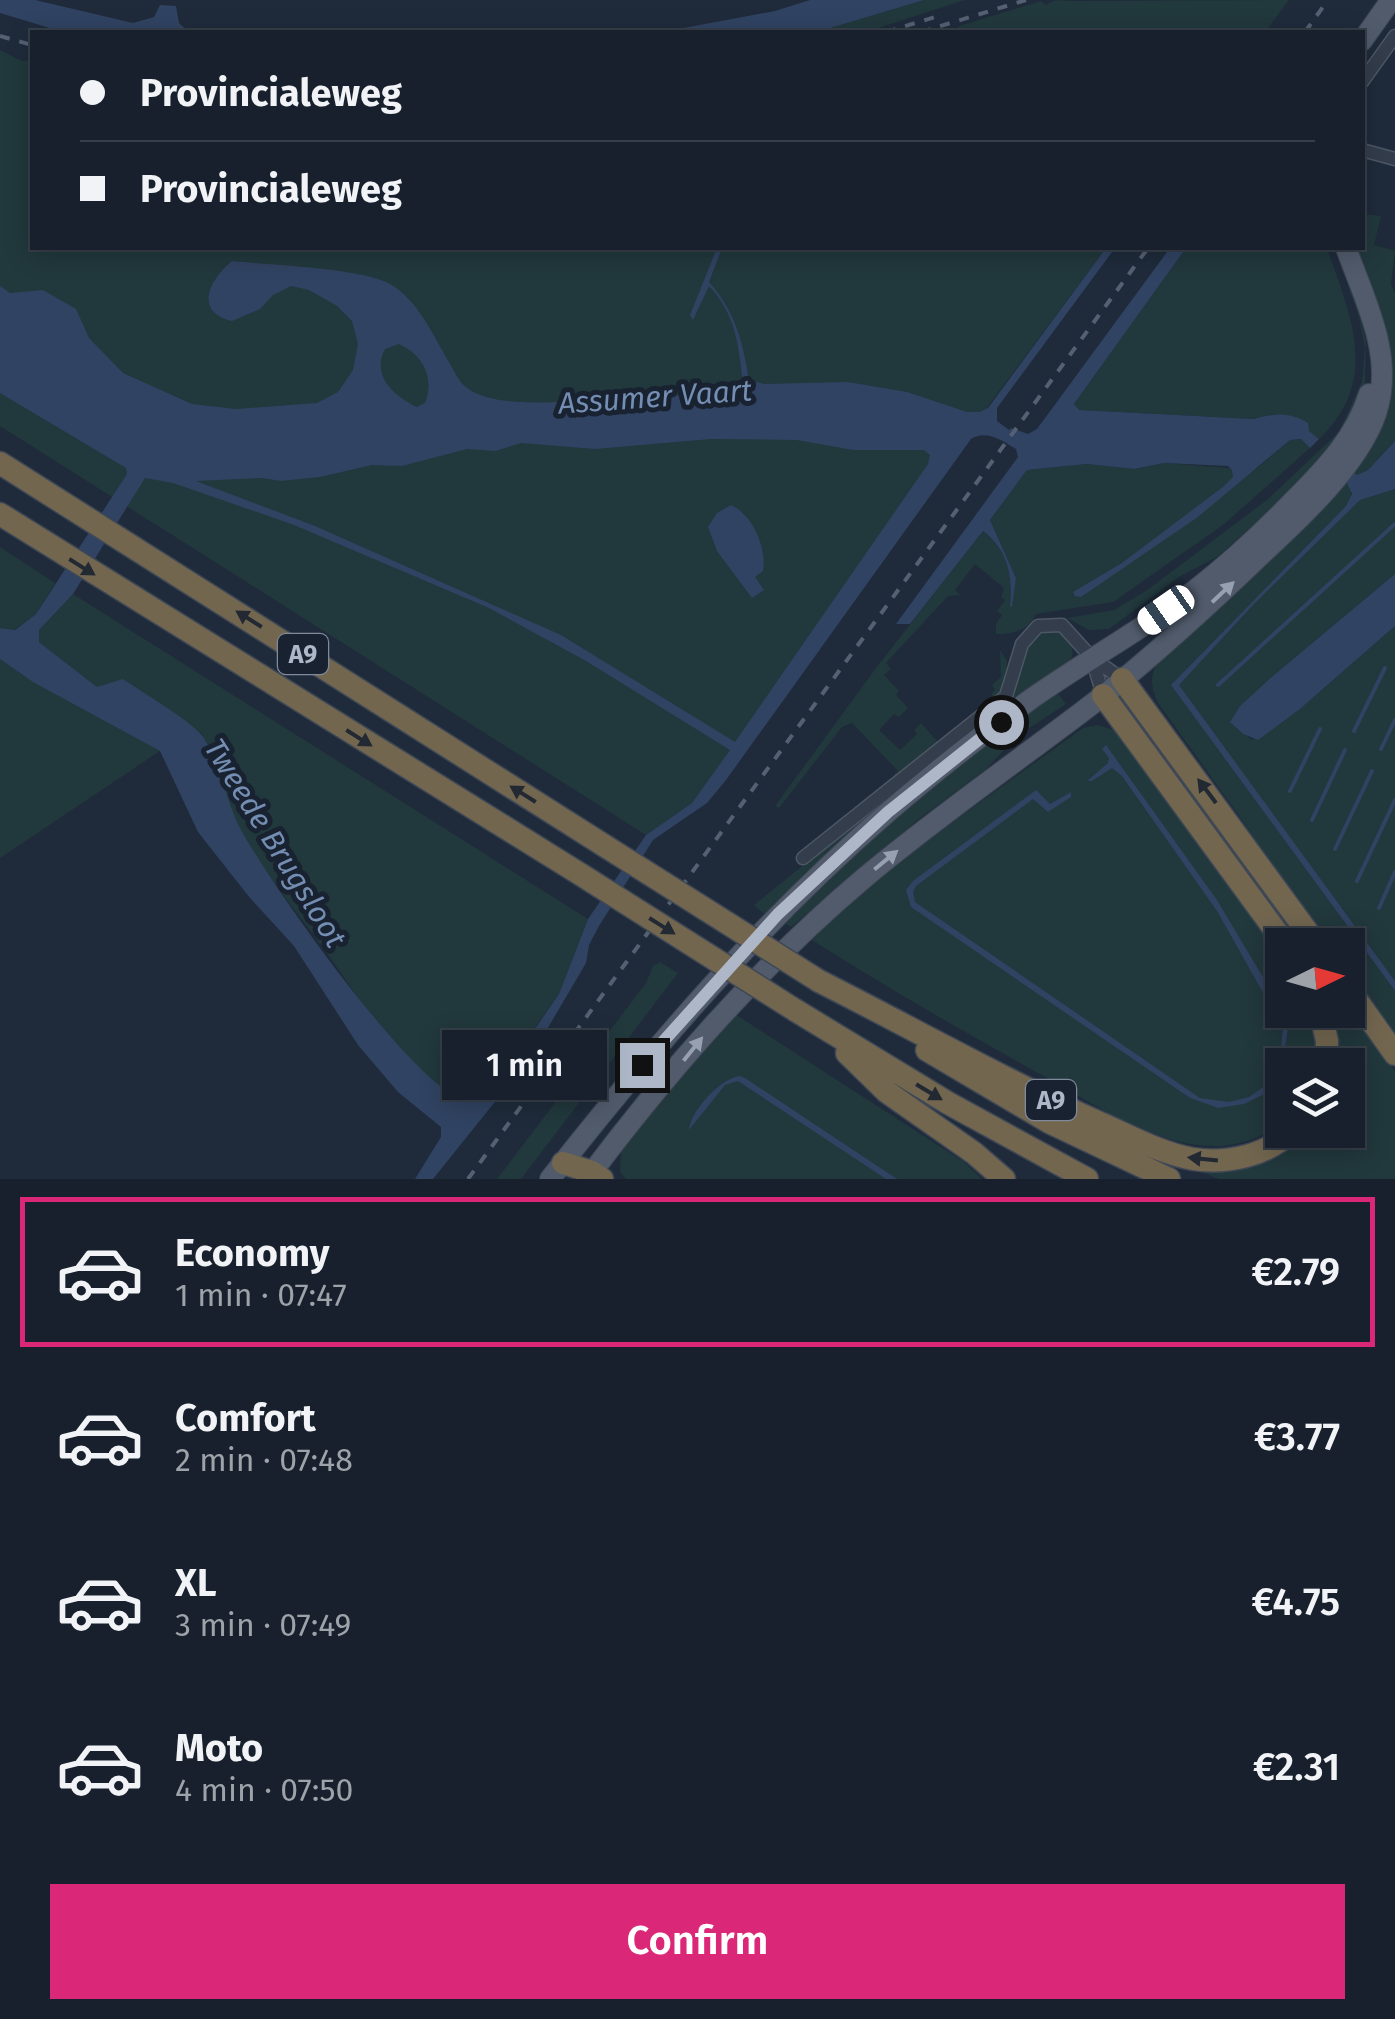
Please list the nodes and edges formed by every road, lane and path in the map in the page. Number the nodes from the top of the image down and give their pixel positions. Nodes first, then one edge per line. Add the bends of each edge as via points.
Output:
1 (1391, 0) edge
2 (1395, 36) edge
3 (1365, 37) edge
4 (1365, 78) edge
5 (1365, 151) edge
6 (1395, 159) edge
7 (1347, 250) edge
8 (0, 463) edge
9 (1325, 479) junction
10 (0, 514) edge
11 (1092, 658) junction
12 (1122, 679) junction
13 (1103, 695) junction
14 (803, 858) dead end
15 (1274, 928) edge
16 (1305, 928) edge
17 (819, 980) junction
18 (1365, 1012) edge
19 (805, 1017) junction
20 (1395, 1054) edge
21 (1266, 1148) edge
22 (578, 1175) edge
23 (1004, 1179) edge
24 (1086, 1179) edge
25 (1169, 1179) edge

1 - 3 main road
2 - 4 street
5 - 6 street
7 - 9 main road via 1376,323 1383,384 1376,414
17 -> 8 highway, A9, bridge
9 - 11 main road via 1204,582
12 -> 9 main road via 1211,603
10 -> 19 highway, A9, bridge
11 - 12 street
11 - 13 street
11 - 14 street via 1062,625 1032,630 1006,696
11 - 22 main road via 888,812 778,914 692,1006
12 - 13 main road
16 -> 12 highway
13 - 15 highway
22 -> 13 main road via 812,923
21 -> 17 highway, A9 via 1237,1159 1164,1151
17 - 25 highway, A9 via 1049,1122
18 - 20 highway
19 - 23 highway, A9 via 887,1092
19 -> 24 highway, A9

